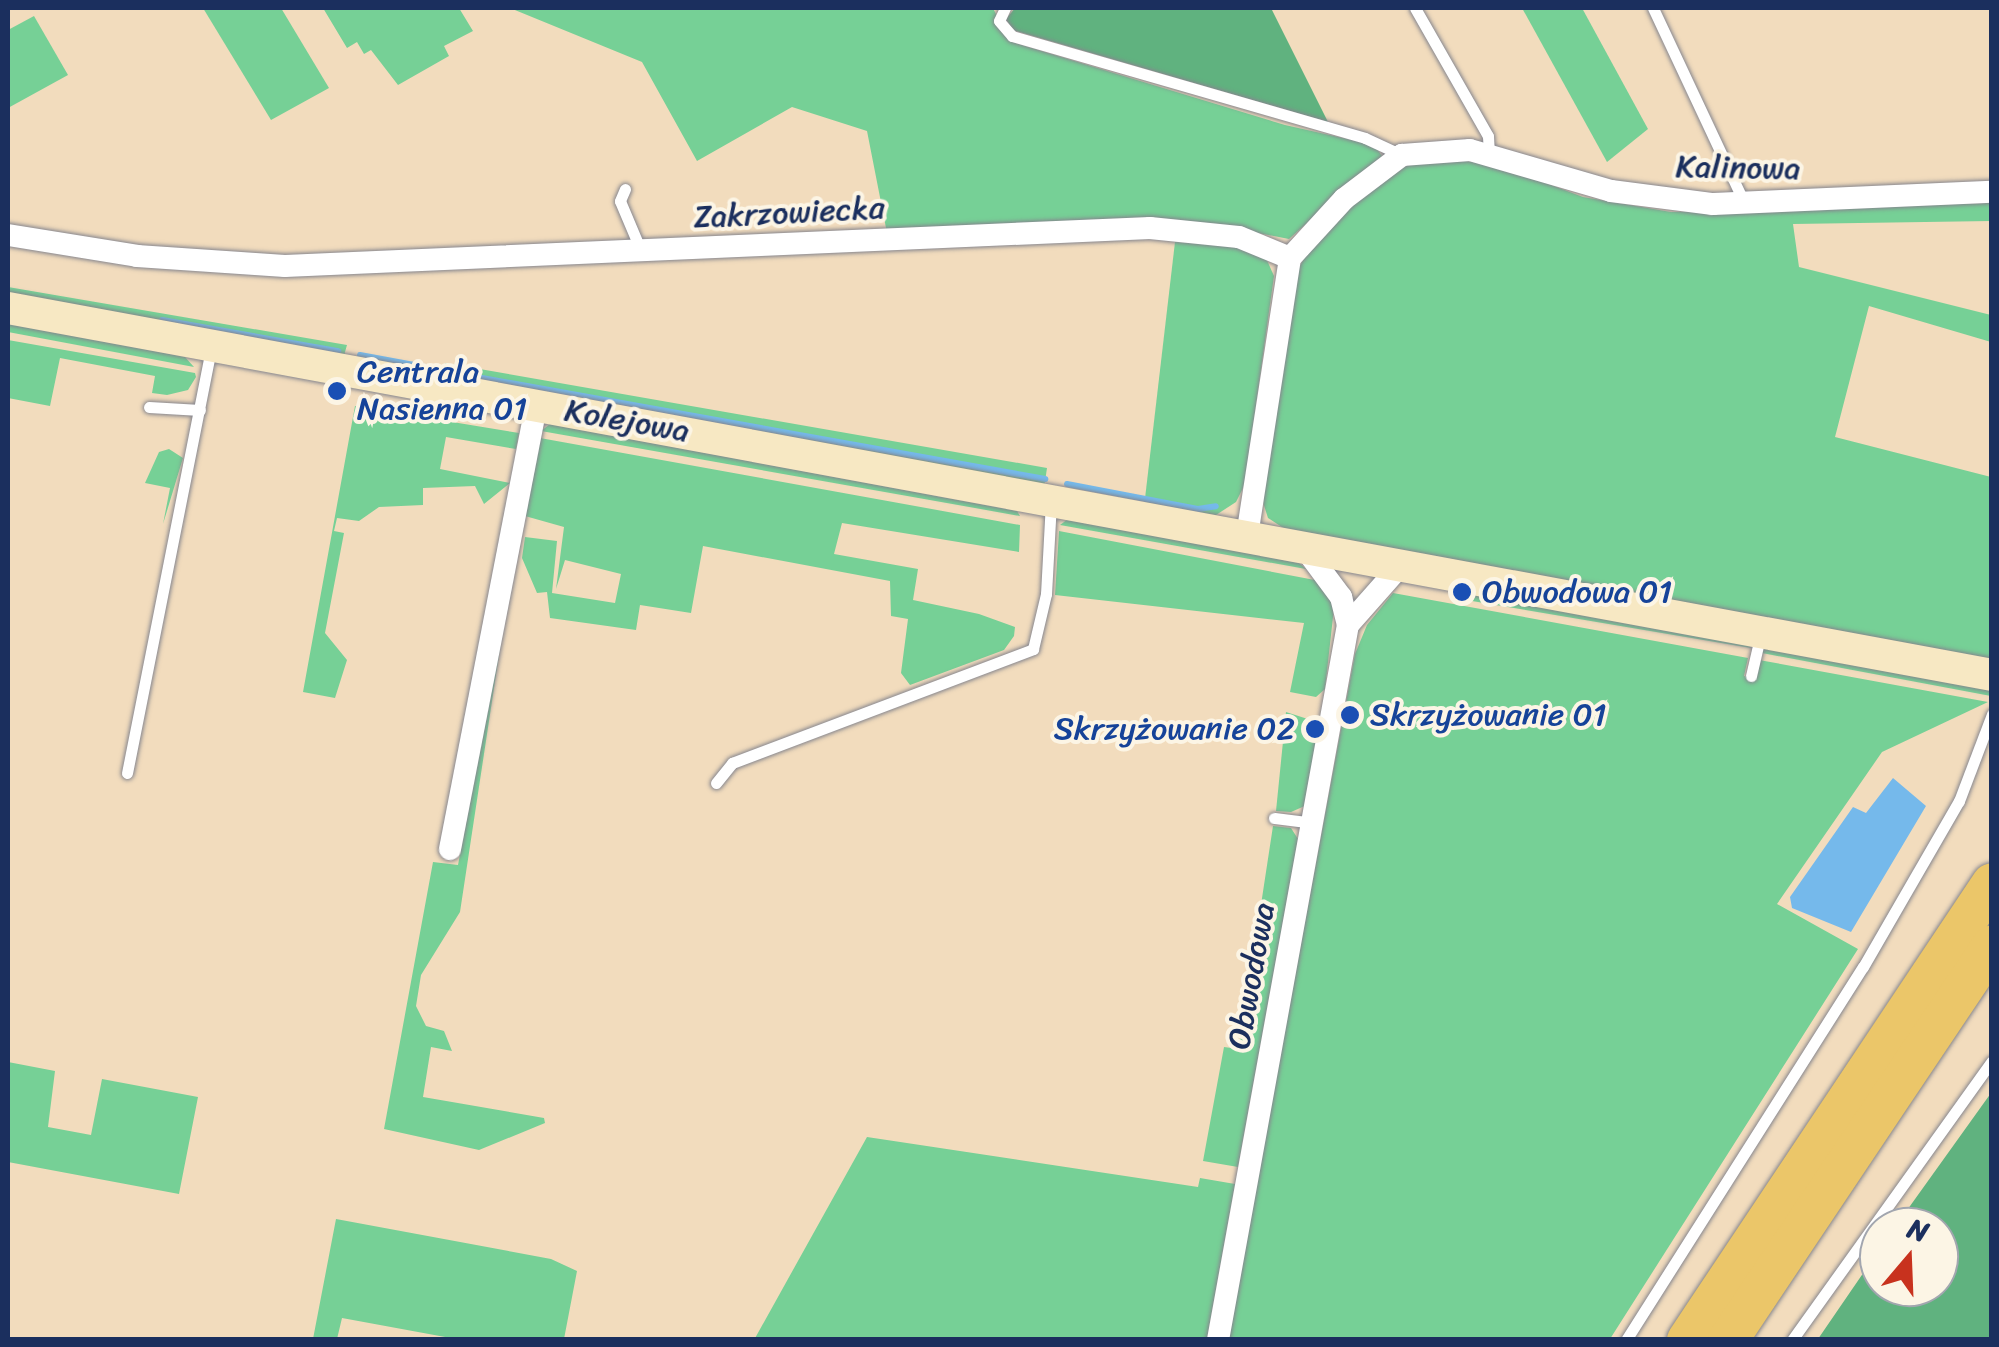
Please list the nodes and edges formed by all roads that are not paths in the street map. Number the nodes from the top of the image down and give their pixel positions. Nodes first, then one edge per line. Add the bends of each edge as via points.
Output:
1 (1005, 8) edge
2 (1415, 8) edge
3 (1653, 8) edge
4 (1490, 154) junction
5 (1402, 155) junction
6 (625, 189) dead end
7 (1992, 192) edge
8 (1746, 204) junction
9 (8, 235) edge
10 (642, 253) junction
11 (1290, 258) junction
12 (8, 308) edge
13 (211, 345) junction
14 (536, 404) junction
15 (149, 407) dead end
16 (200, 410) junction
17 (1051, 498) junction
18 (1246, 536) junction
19 (1304, 546) junction
20 (1401, 565) junction
21 (1348, 625) junction
22 (1760, 633) junction
23 (1992, 675) edge
24 (1752, 676) dead end
25 (1992, 714) edge
26 (127, 772) dead end
27 (716, 784) dead end
28 (1274, 818) dead end
29 (1313, 824) junction
30 (450, 848) dead end
31 (1992, 883) edge
32 (1992, 945) edge
33 (1992, 1062) edge
34 (1218, 1340) edge
35 (1626, 1340) edge
36 (1687, 1340) edge
37 (1728, 1340) edge
38 (1792, 1340) edge

1 - 5 lane, Kalinowa via 999,21 1012,36
2 - 4 lane via 1488,136
3 - 8 lane
4 - 5 street, Kalinowa via 1444,148
4 - 8 street, Kalinowa via 1611,191
5 - 11 street via 1344,200
6 - 10 lane via 620,201
7 - 8 street, Kalinowa
9 - 10 street, Zakrzowiecka via 137,256 285,266
10 - 11 street, Zakrzowiecka via 1150,228 1239,238
11 - 18 street
12 - 13 street, Kolejowa
13 - 14 street, Kolejowa
13 - 16 lane
14 - 17 street, Kolejowa
14 - 30 street
15 - 16 lane
16 - 26 lane
17 - 18 street, Kolejowa
17 - 27 lane via 1046,594 1033,649 732,763
18 - 19 street, Kolejowa
19 - 20 street, Kolejowa
19 - 21 street via 1341,598
20 - 21 street
20 - 22 street, Kolejowa
21 - 29 street, Obwodowa
22 - 23 street, Kolejowa
22 - 24 lane
25 - 35 lane via 1959,800 1863,966
28 - 29 lane
29 - 34 street, Obwodowa
31 - 36 highway
32 - 37 highway
33 - 38 lane

